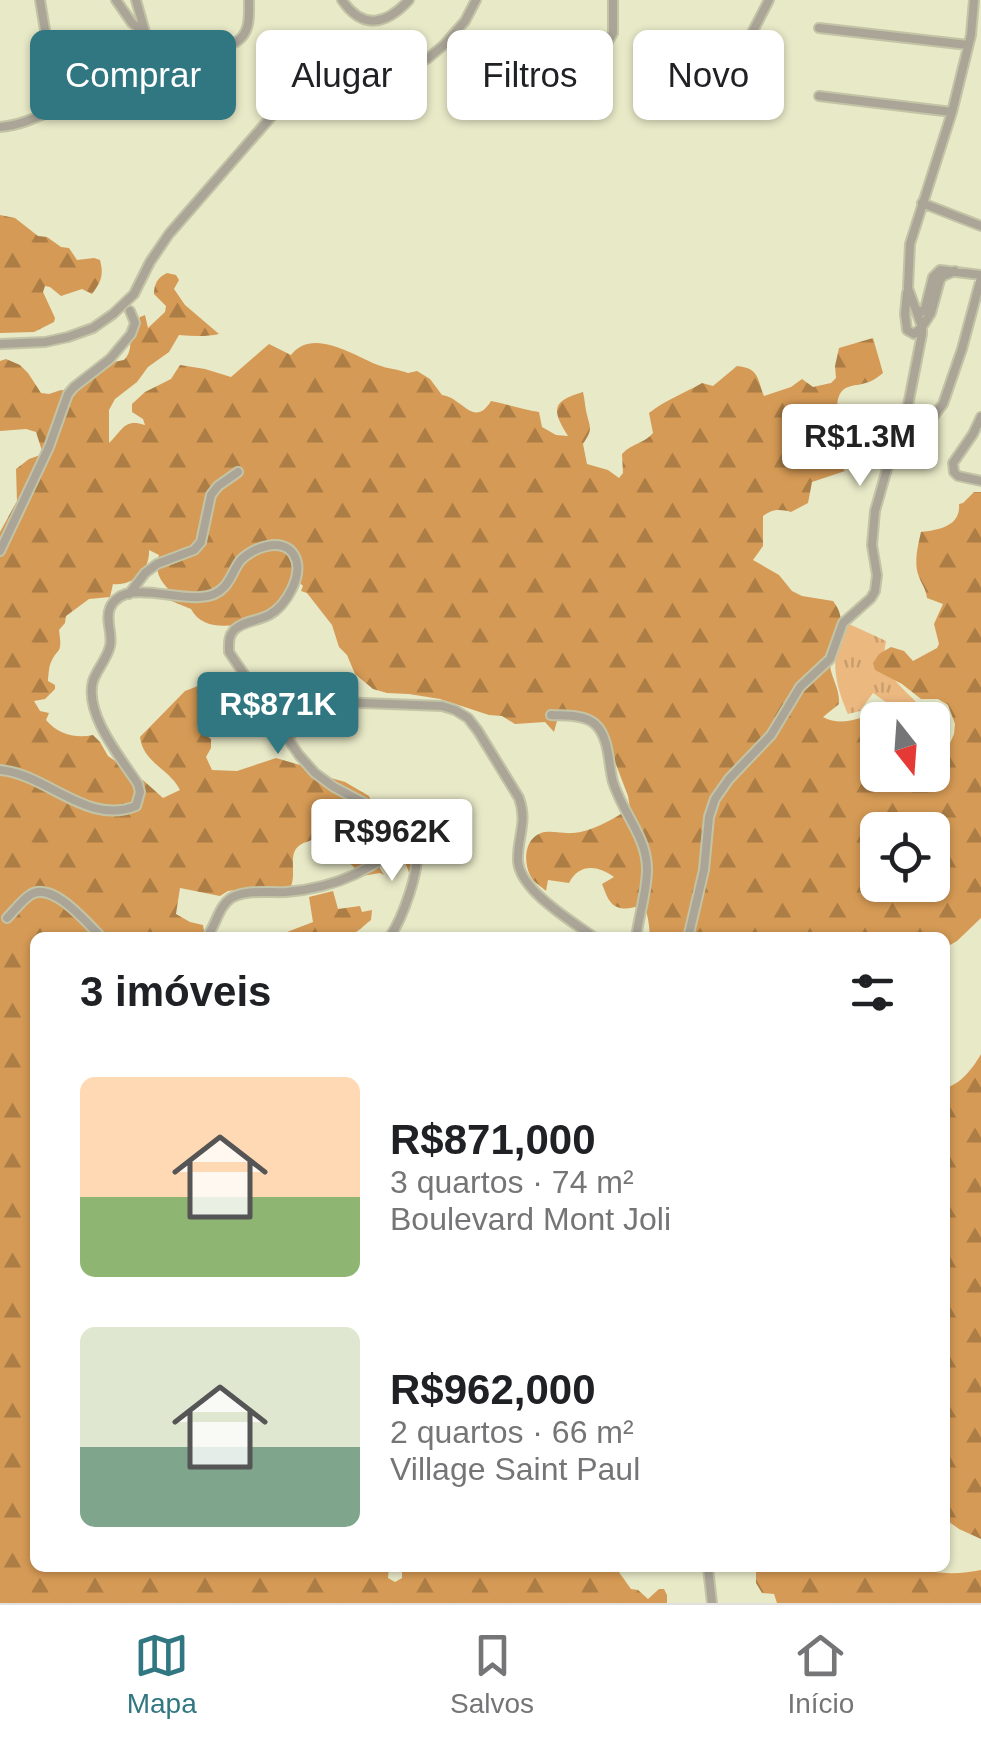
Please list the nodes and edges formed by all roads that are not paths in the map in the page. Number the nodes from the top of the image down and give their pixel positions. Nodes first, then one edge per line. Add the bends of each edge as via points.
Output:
1 (40, 0) edge
2 (116, 0) edge
3 (136, 0) edge
4 (249, 0) edge
5 (342, 0) edge
6 (410, 0) edge
7 (476, 0) edge
8 (614, 0) edge
9 (769, 0) edge
10 (974, 0) edge
11 (819, 28) dead end
12 (45, 30) edge
13 (142, 30) edge
14 (144, 30) edge
15 (754, 30) edge
16 (613, 32) edge
17 (236, 42) edge
18 (968, 45) junction
19 (819, 96) dead end
20 (952, 112) junction
21 (30, 120) edge
22 (0, 127) edge
23 (922, 204) junction
24 (981, 226) edge
25 (955, 271) junction
26 (981, 276) edge
27 (908, 288) junction
28 (130, 310) dead end
29 (917, 310) junction
30 (922, 327) junction
31 (0, 344) edge
32 (981, 418) edge
33 (910, 454) dead end
34 (238, 472) dead end
35 (981, 481) edge
36 (0, 550) edge
37 (128, 594) junction
38 (550, 715) dead end
39 (288, 738) junction
40 (0, 770) edge
41 (411, 833) junction
42 (8, 918) dead end
43 (96, 932) edge
44 (211, 932) edge
45 (393, 932) edge
46 (588, 932) edge
47 (637, 932) edge
48 (689, 932) edge
49 (708, 1572) edge
50 (712, 1603) edge

1 - 12 street
2 - 13 street
3 - 14 street
4 - 17 street via 248,28
5 - 6 street via 370,21 390,17
7 - 31 street via 427,59 344,62 322,71 270,117 169,234 134,294 114,314 68,338
8 - 16 street
9 - 15 street
10 - 18 street
11 - 18 street
18 - 20 street
19 - 20 street
20 - 23 street
21 - 22 street
23 - 24 street
23 - 27 street via 910,244
25 - 26 street
25 - 29 street via 933,276 925,309
25 - 30 street via 940,280
26 - 33 street via 943,404
27 - 29 street
27 - 30 street via 907,330 914,334
28 - 36 street via 132,334 68,394
29 - 30 street
30 - 48 street via 902,436 875,511 876,590 843,623 830,659 800,687 771,735 715,800
32 - 35 street via 953,464 958,476
34 - 37 street via 211,494 194,550 157,564
37 - 39 street via 208,598 249,554 265,546 288,549 297,567 288,595 268,615 238,627 228,642 234,662
37 - 40 street via 110,607 110,645 91,696 138,784 136,806 82,806 39,781
38 - 47 street via 587,719 606,742 614,785 645,855
39 - 41 street via 315,773
39 - 46 street via 310,713 336,702 442,706 468,718 519,798 521,875
41 - 44 street via 381,860 332,884 236,896
41 - 45 street via 416,867
42 - 43 street via 40,891
49 - 50 street

